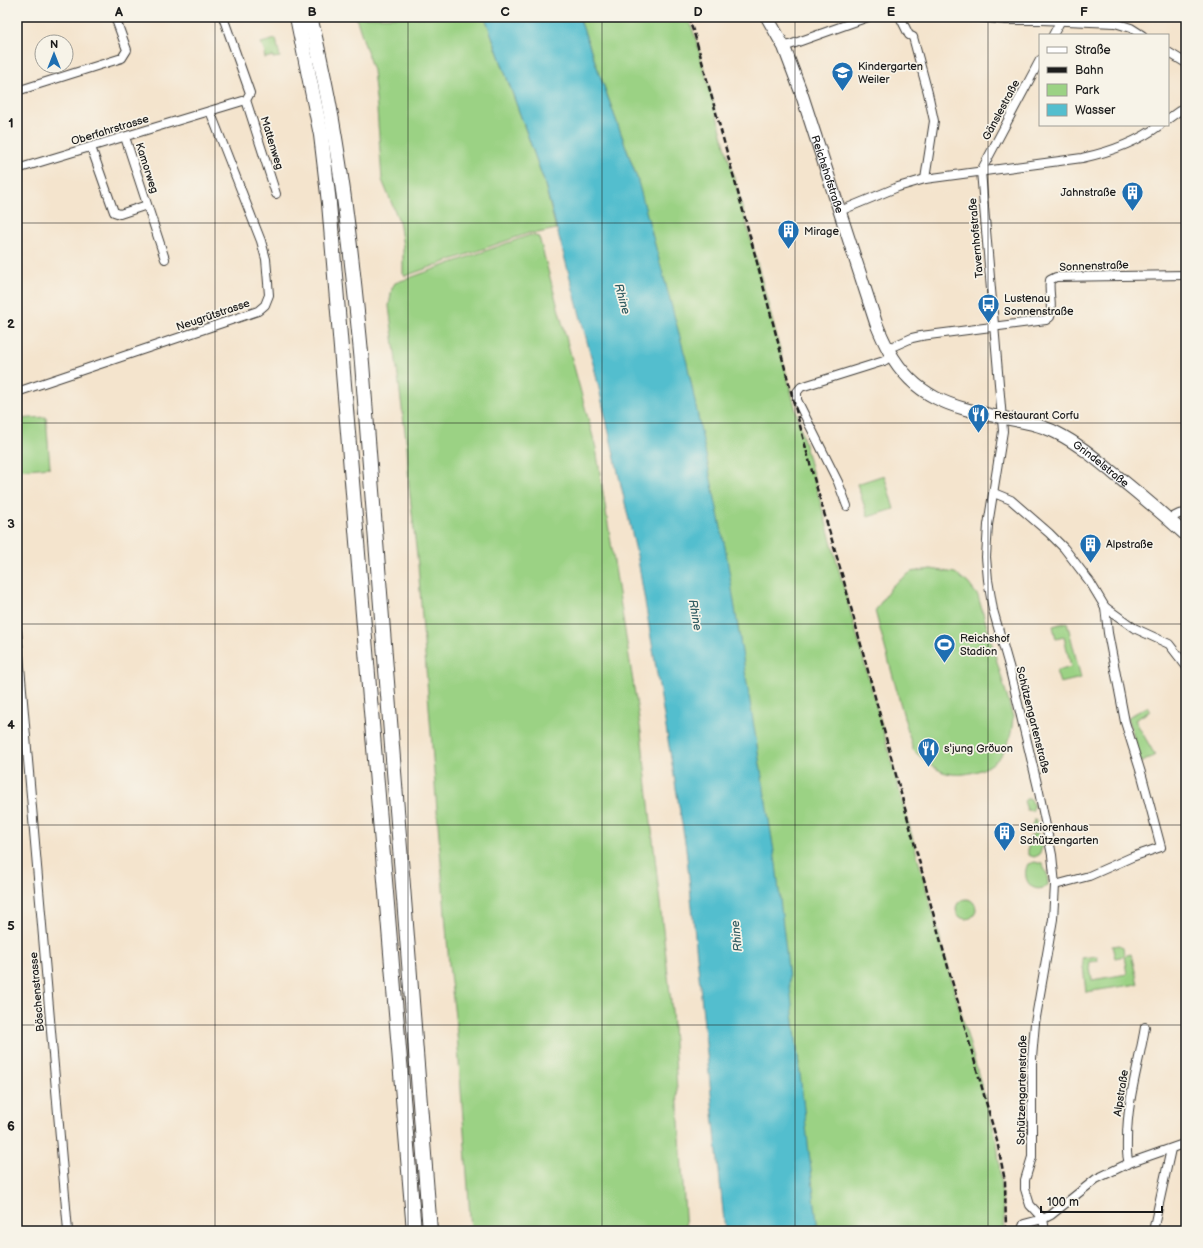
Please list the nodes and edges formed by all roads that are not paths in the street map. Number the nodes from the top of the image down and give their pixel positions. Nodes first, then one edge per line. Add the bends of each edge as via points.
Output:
1 (115, 17) edge
2 (223, 17) edge
3 (297, 17) edge
4 (310, 17) edge
5 (767, 17) edge
6 (868, 17) edge
7 (900, 17) edge
8 (979, 17) edge
9 (1016, 19) edge
10 (1097, 19) edge
11 (1061, 20) junction
12 (1054, 34) edge
13 (1140, 34) edge
14 (784, 47) junction
15 (1169, 53) edge
16 (1039, 62) edge
17 (1186, 63) edge
18 (17, 91) edge
19 (246, 100) junction
20 (1186, 106) edge
21 (210, 111) junction
22 (1169, 118) edge
23 (1158, 126) edge
24 (125, 137) junction
25 (91, 147) junction
26 (17, 169) edge
27 (981, 171) junction
28 (925, 179) junction
29 (276, 194) dead end
30 (147, 205) junction
31 (840, 211) junction
32 (165, 259) dead end
33 (1186, 274) edge
34 (995, 326) junction
35 (890, 353) junction
36 (17, 392) edge
37 (1003, 417) junction
38 (994, 493) junction
39 (847, 506) dead end
40 (1186, 513) edge
41 (1169, 520) junction
42 (1186, 535) edge
43 (1105, 607) junction
44 (17, 631) edge
45 (1186, 666) edge
46 (1055, 885) junction
47 (1145, 1027) dead end
48 (1186, 1143) edge
49 (1171, 1149) junction
50 (1129, 1163) junction
51 (1043, 1219) junction
52 (68, 1231) edge
53 (414, 1231) edge
54 (430, 1231) edge
55 (1020, 1231) edge
56 (1045, 1231) edge
57 (1153, 1231) edge

1 - 18 street via 127,50 122,58
2 - 19 street, Mattenweg via 250,93
3 - 53 highway via 321,135 329,203
4 - 54 highway via 335,131 354,277
5 - 14 main road, Reichshofstraße
6 - 14 street
7 - 28 street via 912,37 934,121
8 - 9 street
9 - 11 street
10 - 11 street
10 - 13 street via 1121,24
11 - 12 street
14 - 31 main road, Reichshofstraße
15 - 17 street
16 - 27 street, Gänslestraße
19 - 21 street, Oberfahrstrasse
19 - 29 street, Mattenweg
20 - 22 street
21 - 24 street, Oberfahrstrasse
21 - 36 street, Neugrütstrasse via 261,241 266,259 269,295 266,305 258,311 219,325
23 - 27 street via 1125,146 1104,153
24 - 25 street, Oberfahrstrasse
24 - 30 street, Kamorweg
25 - 26 street, Oberfahrstrasse
25 - 30 street, Kamorweg via 114,212 120,214
27 - 28 street
27 - 34 street, Tavernhofstraße
28 - 31 street via 898,187
30 - 32 street, Kamorweg
31 - 35 main road, Reichshofstraße via 876,323
33 - 34 street, Sonnenstraße via 1056,277 1050,280 1050,317 1046,320
34 - 35 street via 912,338
34 - 37 street, Tavernhofstraße
35 - 37 main road, Reichshofstraße via 900,369 914,383 938,400 961,409
35 - 39 street via 884,361 801,387 797,392 797,400 838,482
37 - 38 street, Schützengartenstraße via 1002,446
37 - 41 main road, Grindelstraße via 1042,426 1068,439 1095,458
38 - 43 street via 1011,500 1059,543
38 - 46 street, Schützengartenstraße via 986,557 990,594 1037,786 1052,856
40 - 41 street
41 - 42 main road, Grindelstraße
43 - 45 street via 1134,628 1169,644
43 - 46 street via 1122,709 1161,847 1089,876
44 - 52 street, Böschenstrasse
46 - 51 street, Schützengartenstraße via 1053,919 1035,1024 1032,1066 1032,1157 1024,1188 1030,1205
47 - 50 street, Alpstraße via 1127,1126
48 - 49 street
49 - 50 street
49 - 57 street
50 - 51 street via 1096,1179 1051,1216
51 - 55 street via 1024,1224
51 - 56 street

